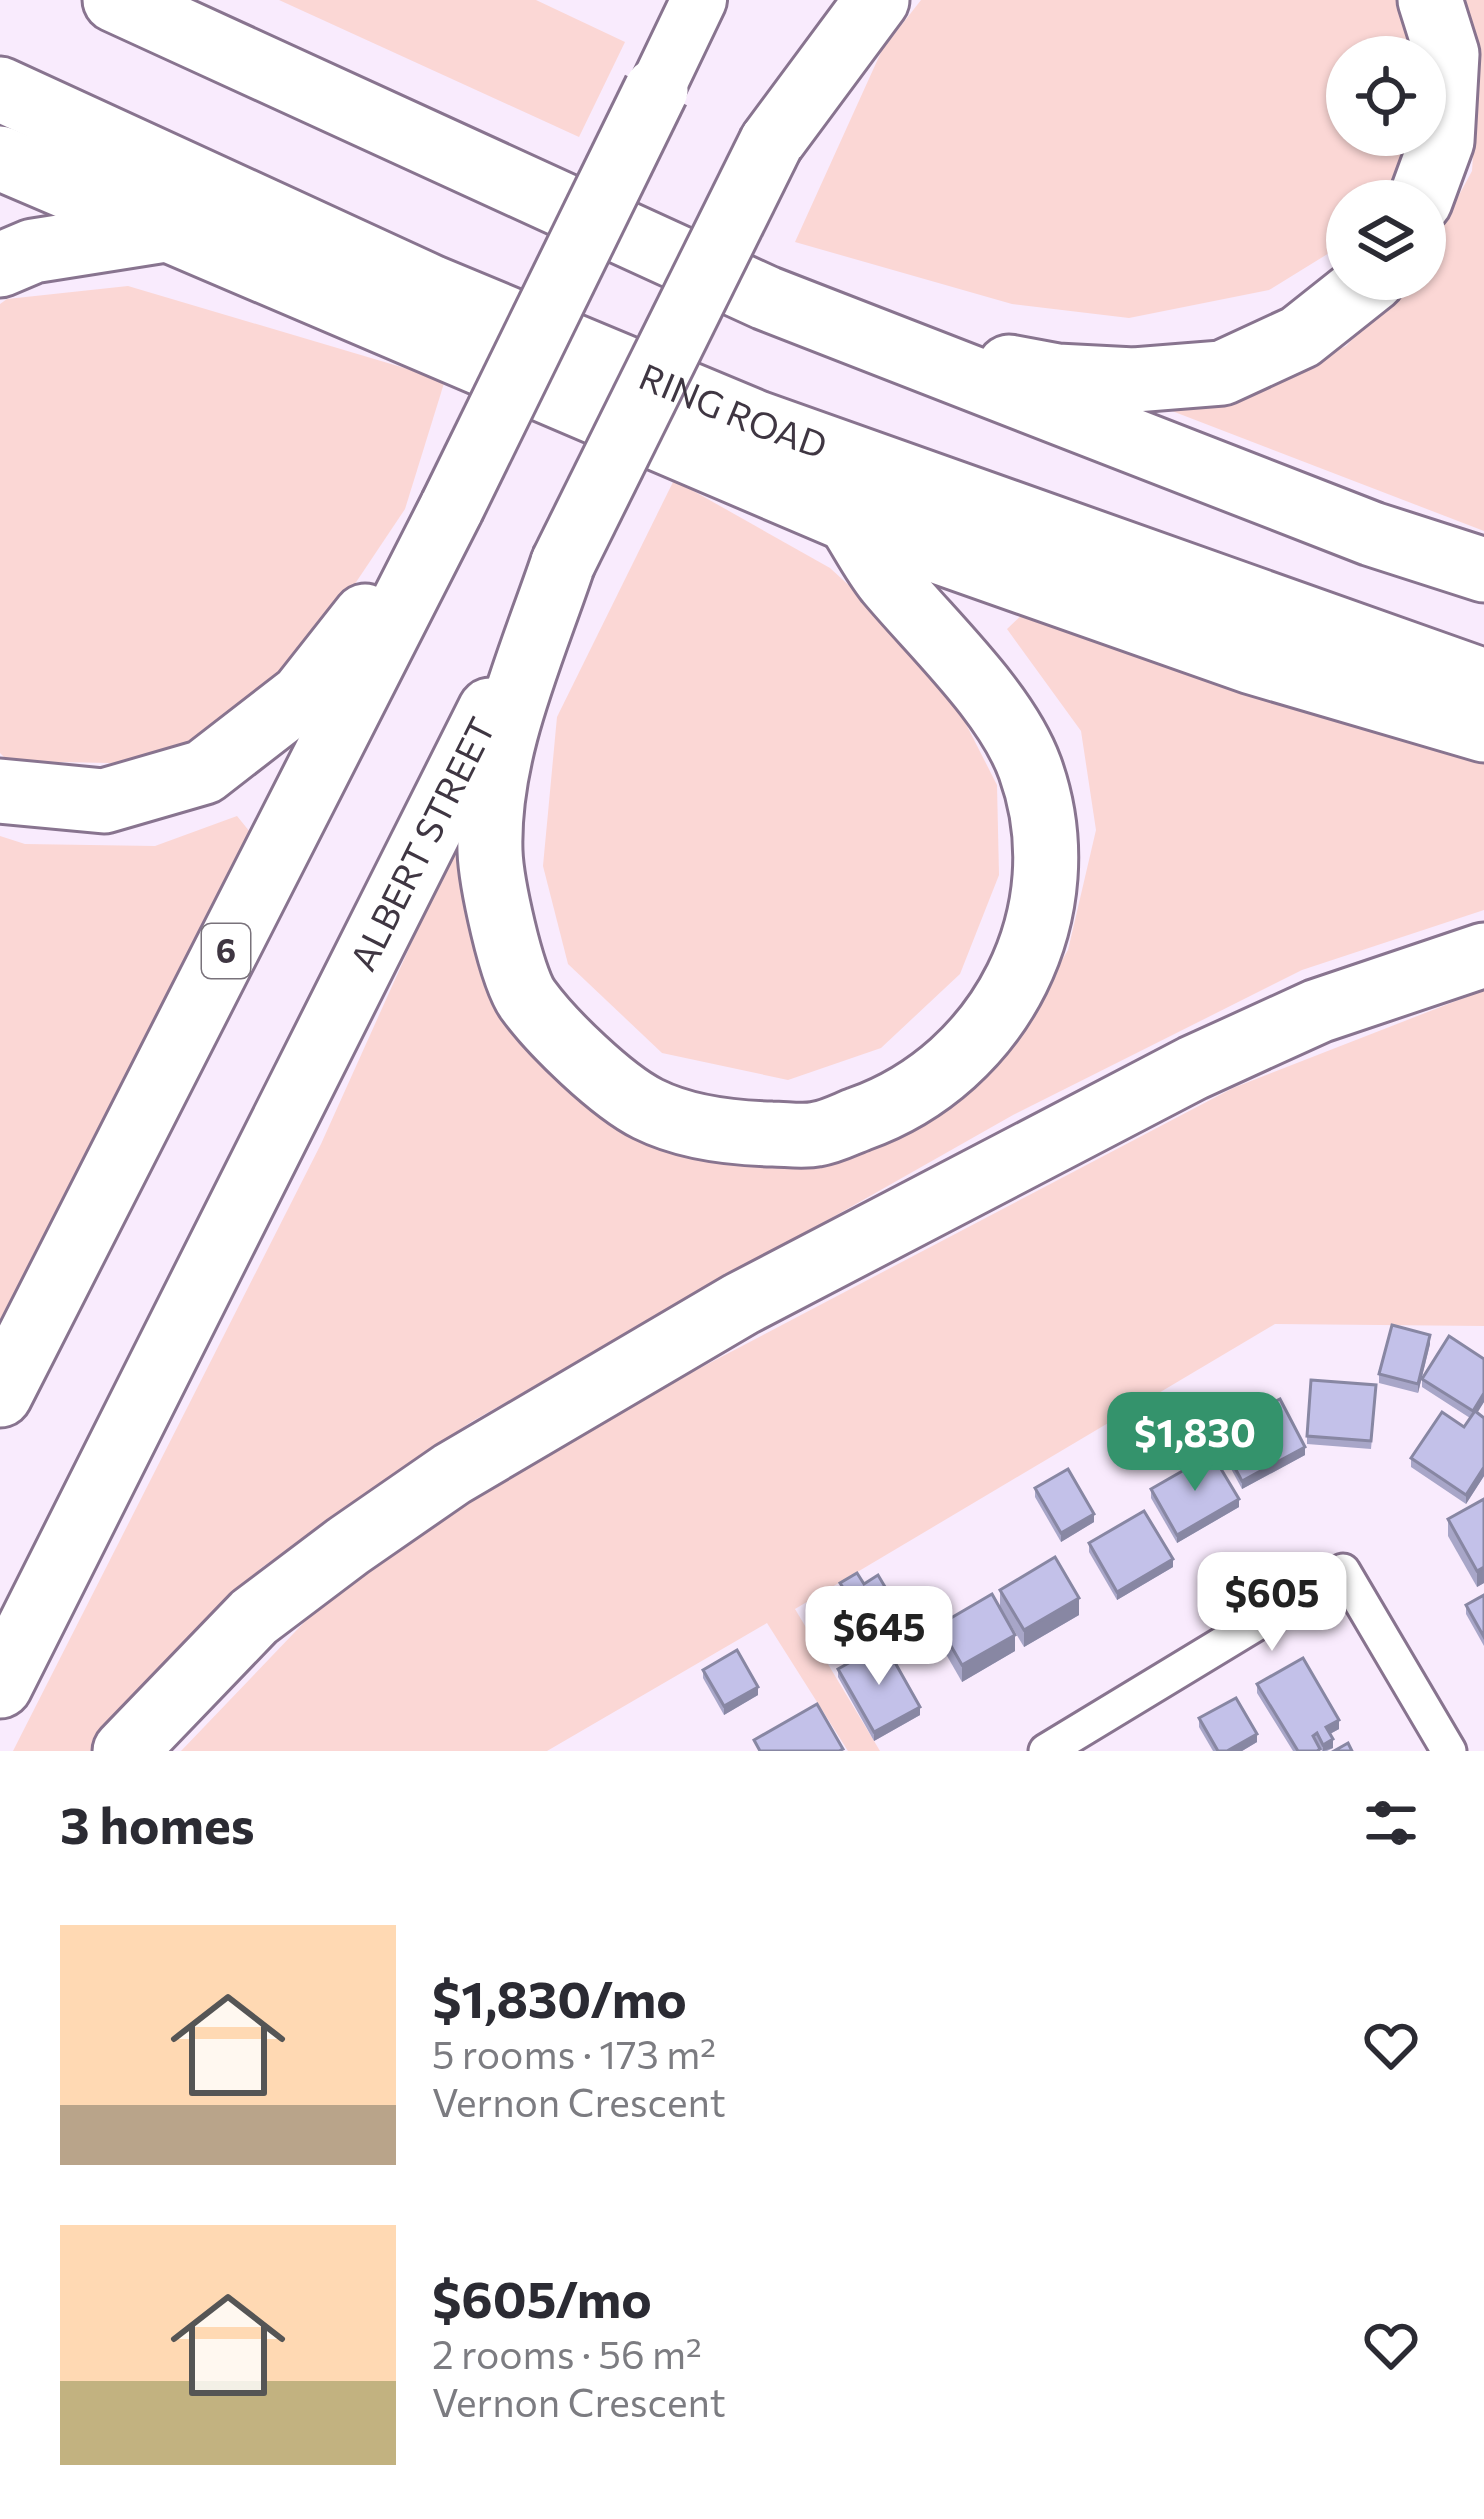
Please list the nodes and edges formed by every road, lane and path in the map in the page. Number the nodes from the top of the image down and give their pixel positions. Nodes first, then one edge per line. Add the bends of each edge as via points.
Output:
1 (116, 0) edge
2 (699, 0) edge
3 (836, 0) edge
4 (877, 0) edge
5 (1430, 0) edge
6 (0, 89) edge
7 (656, 90) joint
8 (771, 143) junction
9 (0, 158) edge
10 (1428, 180) edge
11 (166, 230) junction
12 (0, 265) edge
13 (766, 298) junction
14 (1347, 300) edge
15 (452, 507) junction
16 (849, 520) junction
17 (563, 563) junction
18 (1484, 570) edge
19 (1484, 682) edge
20 (1484, 730) edge
21 (0, 791) edge
22 (1484, 955) edge
23 (0, 1396) edge
24 (0, 1686) edge
25 (125, 1751) edge
26 (1046, 1751) edge
27 (1449, 1751) edge

1 - 13 highway
2 - 7 main road, 6
3 - 8 main road, ALBERT STREET
4 - 8 highway
5 - 10 highway via 1447,54 1442,141
6 - 19 highway, RING ROAD via 431,287 758,423
7 - 15 highway, 6, bridge
8 - 17 highway, ALBERT STREET, bridge
9 - 11 highway
11 - 12 highway via 33,251
11 - 16 highway
13 - 14 highway via 938,352 1058,376 1134,380 1222,373 1300,338
13 - 18 highway via 1372,534
15 - 21 highway via 302,696 204,772 104,801
15 - 23 highway, 6
16 - 17 highway via 884,576 986,693 1030,766 1046,847 1038,919 1013,993 964,1058 895,1106 815,1135 724,1133 647,1109 583,1059 525,996 490,854 495,778
16 - 20 highway via 1252,662
17 - 24 highway, ALBERT STREET
22 - 25 highway via 1318,1011 1193,1068 741,1304 472,1461 254,1617
26 - 27 street via 1343,1571

